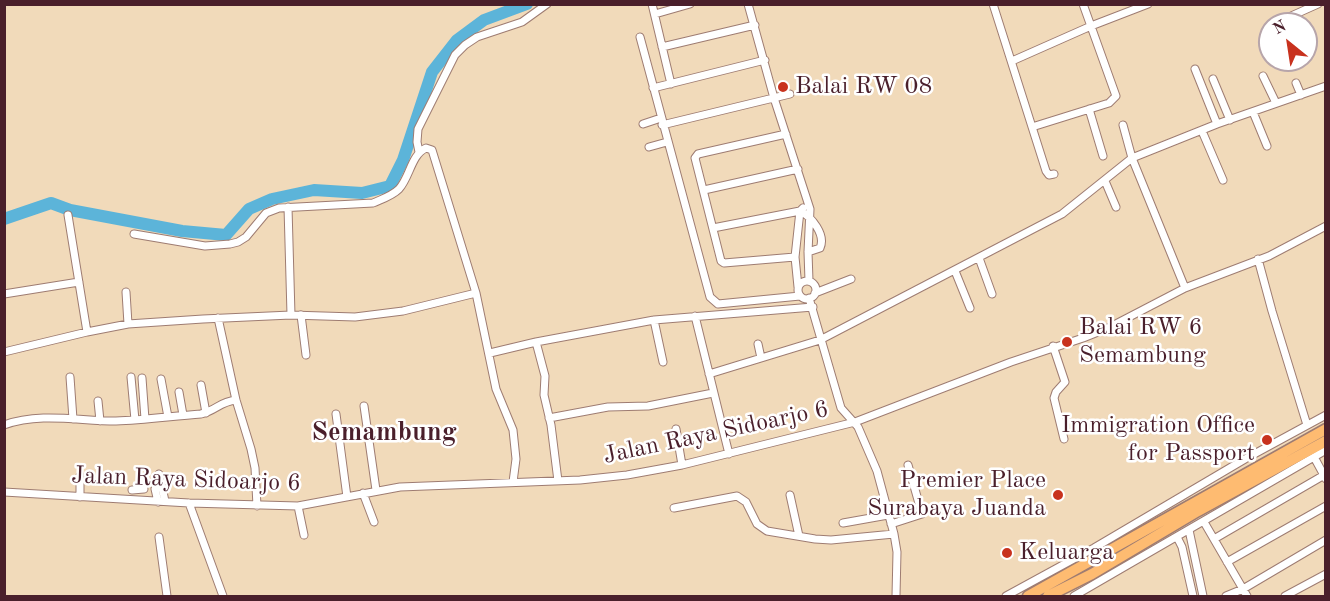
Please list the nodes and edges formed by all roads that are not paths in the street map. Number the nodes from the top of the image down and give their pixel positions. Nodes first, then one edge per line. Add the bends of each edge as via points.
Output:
1 (547, 4) edge
2 (652, 4) edge
3 (690, 4) edge
4 (748, 4) edge
5 (993, 4) edge
6 (1083, 4) edge
7 (1148, 4) edge
8 (1318, 4) edge
9 (1300, 12) edge
10 (655, 14) junction
11 (755, 26) junction
12 (1091, 26) junction
13 (640, 37) dead end
14 (662, 47) junction
15 (765, 60) junction
16 (1012, 61) junction
17 (1195, 69) dead end
18 (1263, 76) dead end
19 (1213, 79) dead end
20 (1296, 83) dead end
21 (671, 84) junction
22 (1326, 86) edge
23 (653, 88) junction
24 (790, 94) dead end
25 (1301, 95) junction
26 (774, 98) junction
27 (1276, 104) junction
28 (1089, 109) junction
29 (1253, 112) junction
30 (1230, 120) junction
31 (661, 122) junction
32 (643, 124) dead end
33 (1217, 124) junction
34 (1123, 125) dead end
35 (1032, 127) junction
36 (1202, 131) junction
37 (786, 134) junction
38 (667, 142) junction
39 (1267, 146) dead end
40 (649, 147) dead end
41 (425, 150) junction
42 (1103, 156) dead end
43 (1132, 158) junction
44 (798, 169) junction
45 (1054, 174) dead end
46 (1105, 180) junction
47 (1223, 180) dead end
48 (704, 190) junction
49 (807, 201) junction
50 (288, 207) junction
51 (1116, 207) dead end
52 (800, 211) junction
53 (68, 215) dead end
54 (809, 215) junction
55 (1326, 226) edge
56 (713, 228) junction
57 (135, 234) dead end
58 (808, 252) junction
59 (795, 257) junction
60 (979, 258) junction
61 (1258, 259) junction
62 (955, 271) junction
63 (851, 279) dead end
64 (809, 281) junction
65 (79, 282) junction
66 (798, 287) junction
67 (1185, 288) junction
68 (126, 292) dead end
69 (4, 294) edge
70 (472, 294) junction
71 (992, 294) dead end
72 (800, 296) junction
73 (812, 296) junction
74 (813, 307) junction
75 (970, 308) dead end
76 (291, 315) junction
77 (301, 315) junction
78 (695, 316) junction
79 (218, 318) junction
80 (654, 320) junction
81 (129, 324) junction
82 (87, 332) junction
83 (820, 340) junction
84 (536, 342) junction
85 (758, 344) dead end
86 (1053, 346) junction
87 (4, 352) edge
88 (490, 353) junction
89 (306, 355) dead end
90 (761, 358) junction
91 (663, 362) dead end
92 (709, 374) junction
93 (70, 377) dead end
94 (131, 377) dead end
95 (142, 378) dead end
96 (161, 380) dead end
97 (201, 385) dead end
98 (179, 392) dead end
99 (713, 393) junction
100 (236, 400) junction
101 (98, 401) dead end
102 (364, 406) dead end
103 (206, 413) junction
104 (336, 414) dead end
105 (183, 415) junction
106 (1326, 415) edge
107 (168, 417) junction
108 (549, 418) junction
109 (73, 419) junction
110 (145, 419) junction
111 (135, 420) junction
112 (100, 421) junction
113 (855, 422) junction
114 (4, 425) edge
115 (1307, 425) junction
116 (676, 429) dead end
117 (1326, 429) edge
118 (1064, 439) dead end
119 (1326, 441) edge
120 (1326, 450) edge
121 (729, 453) junction
122 (1312, 453) junction
123 (682, 465) junction
124 (908, 465) dead end
125 (1232, 466) junction
126 (1286, 468) junction
127 (159, 474) dead end
128 (80, 476) dead end
129 (1325, 476) edge
130 (1238, 478) junction
131 (558, 481) junction
132 (513, 482) junction
133 (138, 489) dead end
134 (376, 490) junction
135 (4, 492) edge
136 (363, 493) junction
137 (790, 495) dead end
138 (80, 497) junction
139 (347, 497) junction
140 (133, 501) junction
141 (162, 501) junction
142 (189, 503) junction
143 (257, 506) junction
144 (298, 506) junction
145 (1326, 506) edge
146 (1196, 507) junction
147 (674, 508) dead end
148 (888, 515) junction
149 (374, 522) dead end
150 (1204, 522) junction
151 (843, 523) dead end
152 (891, 524) junction
153 (1189, 530) junction
154 (894, 534) junction
155 (304, 535) dead end
156 (799, 536) junction
157 (159, 537) dead end
158 (1177, 537) junction
159 (1214, 539) junction
160 (1326, 540) edge
161 (1147, 548) junction
162 (1227, 561) junction
163 (1326, 574) edge
164 (1095, 578) junction
165 (1243, 589) junction
166 (167, 597) edge
167 (223, 597) edge
168 (896, 597) edge
169 (1006, 597) edge
170 (1028, 597) edge
171 (1048, 597) edge
172 (1074, 597) edge
173 (1193, 597) edge
174 (1203, 597) edge
175 (1227, 597) edge
176 (1247, 597) edge
177 (1285, 597) edge

1 - 41 street via 522,22 477,37 455,55 418,129 417,142
2 - 10 street
3 - 10 street
4 - 11 street
5 - 16 street
6 - 12 street
7 - 12 street
8 - 9 street
10 - 14 street
11 - 14 street
11 - 15 street
12 - 16 street
12 - 28 street via 1117,93 1109,103
13 - 23 street
14 - 21 street
15 - 21 street
15 - 26 street
16 - 35 street
17 - 33 street
18 - 27 street
19 - 30 street
20 - 25 street
21 - 23 street
22 - 25 street
23 - 31 street
24 - 26 street
25 - 27 street
26 - 31 street
26 - 37 street
27 - 29 street
28 - 35 street
28 - 42 street
29 - 30 street
29 - 39 street
30 - 33 street
31 - 32 street
31 - 38 street
33 - 36 street
34 - 43 street
35 - 45 street via 1046,171 1048,175
36 - 43 street
36 - 47 street
37 - 44 street
37 - 48 street via 696,155
38 - 40 street
38 - 72 street via 712,301 718,304
41 - 50 street via 398,190 373,203
41 - 70 street via 433,153
43 - 46 street
43 - 67 street
44 - 48 street
44 - 49 street
46 - 51 street
46 - 60 street via 1062,214
48 - 56 street
49 - 52 street
49 - 54 street
50 - 57 street via 266,213 246,237 230,244 206,246
50 - 76 street
52 - 54 street
52 - 56 street
52 - 59 street
53 - 65 street
54 - 58 street
54 - 58 street via 817,226 822,246
55 - 61 street, Jalan Raya Sidoarjo 6
56 - 59 street via 719,258 724,263
58 - 64 street
59 - 66 street
60 - 62 street
60 - 71 street
61 - 67 street, Jalan Raya Sidoarjo 6
61 - 115 street
62 - 75 street
62 - 83 street
63 - 73 street
64 - 66 street
64 - 73 street via 815,286
65 - 69 street
65 - 82 street
66 - 72 street
67 - 86 street, Jalan Raya Sidoarjo 6 via 1108,328
68 - 81 street
70 - 77 street via 384,314
70 - 88 street
72 - 73 street
73 - 74 street
74 - 78 street
74 - 83 street
76 - 77 street
76 - 79 street
77 - 89 street
78 - 80 street
78 - 92 street
79 - 81 street
79 - 100 street
80 - 84 street
80 - 91 street
81 - 82 street
82 - 87 street
83 - 90 street
83 - 113 street via 841,408
84 - 88 street
84 - 108 street via 545,376
85 - 90 street
86 - 113 street, Jalan Raya Sidoarjo 6
86 - 118 street via 1065,382 1056,392 1054,404
88 - 132 street via 496,389 514,438
90 - 92 street
92 - 99 street
93 - 109 street
94 - 111 street
95 - 110 street
96 - 107 street
97 - 103 street
98 - 105 street
99 - 108 street via 648,406 608,407
99 - 121 street
100 - 103 street via 221,403
100 - 143 street via 255,468
101 - 112 street
102 - 134 street
103 - 105 street
104 - 139 street
105 - 107 street
106 - 115 street
107 - 110 street
108 - 131 street
109 - 112 street
109 - 114 street via 30,418
110 - 111 street
111 - 112 street
113 - 121 street, Jalan Raya Sidoarjo 6
113 - 148 street via 877,471
115 - 125 street
116 - 123 street
117 - 130 highway
119 - 122 highway
120 - 122 street
121 - 123 street, Jalan Raya Sidoarjo 6
122 - 126 highway
122 - 129 street
123 - 131 street, Jalan Raya Sidoarjo 6
124 - 152 street via 922,514
125 - 130 highway
125 - 169 street
126 - 146 highway
126 - 150 street
127 - 141 street
128 - 138 street
129 - 159 street
130 - 146 highway
131 - 132 street, Jalan Raya Sidoarjo 6
132 - 134 street, Jalan Raya Sidoarjo 6
133 - 140 street
134 - 136 street, Jalan Raya Sidoarjo 6
135 - 138 street, Jalan Raya Sidoarjo 6
136 - 139 street, Jalan Raya Sidoarjo 6
136 - 149 street
137 - 156 street
138 - 140 street, Jalan Raya Sidoarjo 6
139 - 144 street, Jalan Raya Sidoarjo 6
140 - 141 street, Jalan Raya Sidoarjo 6
141 - 142 street, Jalan Raya Sidoarjo 6
142 - 143 street, Jalan Raya Sidoarjo 6
142 - 167 street
143 - 144 street, Jalan Raya Sidoarjo 6
144 - 155 street
145 - 162 street
146 - 161 highway
146 - 170 highway
147 - 156 street via 739,496 762,529
148 - 151 street
148 - 152 street
150 - 153 street
150 - 159 street
152 - 154 street
153 - 158 street
153 - 174 street
154 - 156 street via 831,540
154 - 168 street
157 - 166 street
158 - 161 street
158 - 173 street
159 - 162 street
160 - 165 street
161 - 164 highway
162 - 165 street
163 - 177 street
164 - 171 highway
164 - 172 street
165 - 175 street
165 - 176 street

